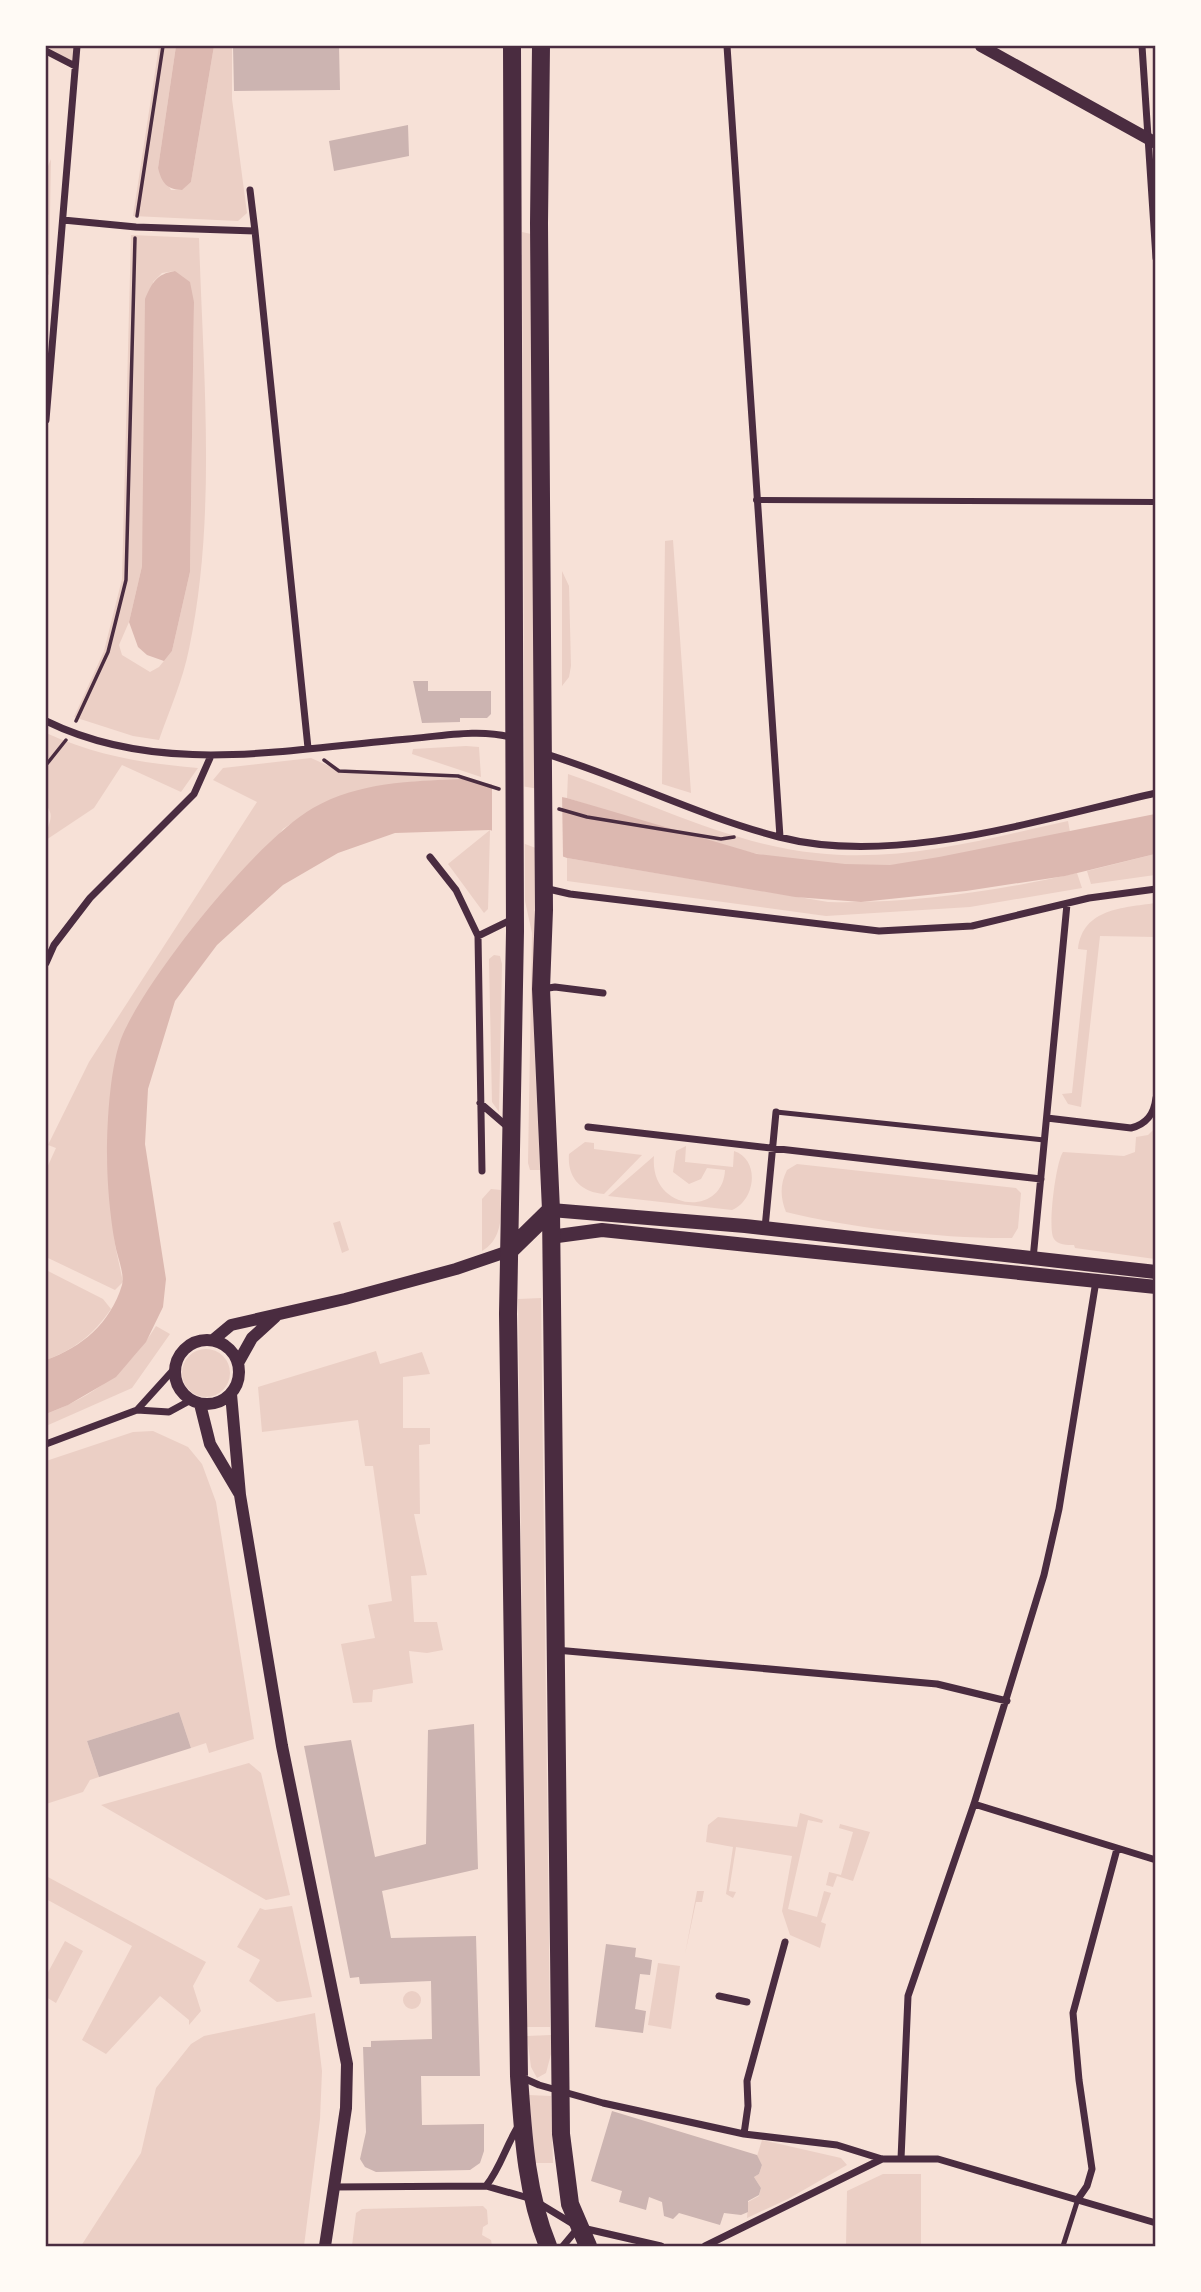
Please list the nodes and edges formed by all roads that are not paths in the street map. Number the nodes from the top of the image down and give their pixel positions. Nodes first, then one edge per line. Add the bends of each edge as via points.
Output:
1 (77, 46) edge
2 (512, 46) edge
3 (541, 46) edge
4 (727, 46) edge
5 (981, 46) edge
6 (1142, 46) edge
7 (46, 51) edge
8 (75, 66) junction
9 (1152, 141) edge
10 (250, 190) dead end
11 (63, 220) junction
12 (256, 231) junction
13 (1156, 258) edge
14 (46, 420) edge
15 (757, 500) junction
16 (1156, 502) edge
17 (46, 721) edge
18 (516, 738) junction
19 (308, 748) junction
20 (542, 752) junction
21 (210, 758) junction
22 (1156, 793) edge
23 (780, 837) junction
24 (430, 857) dead end
25 (544, 888) junction
26 (1156, 890) edge
27 (1067, 904) junction
28 (515, 918) junction
29 (478, 936) junction
30 (46, 963) edge
31 (541, 989) junction
32 (603, 993) dead end
33 (1156, 1098) edge
34 (480, 1103) junction
35 (776, 1112) joint
36 (1046, 1118) junction
37 (588, 1127) dead end
38 (512, 1130) junction
39 (1044, 1140) junction
40 (773, 1146) junction
41 (482, 1171) dead end
42 (1041, 1179) junction
43 (551, 1210) junction
44 (765, 1228) junction
45 (550, 1237) junction
46 (763, 1245) junction
47 (958, 1250) junction
48 (509, 1251) junction
49 (904, 1261) junction
50 (1032, 1266) junction
51 (1152, 1271) edge
52 (1096, 1280) junction
53 (1156, 1287) edge
54 (275, 1317) junction
55 (213, 1340) junction
56 (238, 1363) junction
57 (174, 1368) junction
58 (231, 1394) junction
59 (196, 1402) junction
60 (137, 1410) junction
61 (46, 1444) edge
62 (240, 1495) junction
63 (555, 1650) junction
64 (1007, 1701) junction
65 (974, 1804) junction
66 (1117, 1849) junction
67 (1156, 1860) edge
68 (785, 1942) dead end
69 (719, 1996) dead end
70 (747, 2002) dead end
71 (519, 2076) junction
72 (561, 2091) junction
73 (522, 2122) junction
74 (744, 2134) junction
75 (901, 2158) junction
76 (882, 2159) junction
77 (486, 2186) junction
78 (333, 2187) junction
79 (532, 2199) junction
80 (1077, 2199) junction
81 (1156, 2223) edge
82 (578, 2227) junction
83 (325, 2246) edge
84 (548, 2246) edge
85 (563, 2246) edge
86 (588, 2246) edge
87 (661, 2246) edge
88 (705, 2246) edge
89 (1063, 2246) edge

1 - 8 street
2 - 18 main road
3 - 20 main road
4 - 15 street
5 - 9 street
6 - 9 street
7 - 8 street
8 - 11 street
9 - 13 street
10 - 12 street
11 - 12 street
11 - 14 street
12 - 19 street
15 - 16 street
15 - 23 street
17 - 21 street via 138,752
18 - 19 street via 465,734
18 - 28 main road
19 - 21 street
20 - 23 street
20 - 25 main road
21 - 30 street via 194,794 90,898
22 - 23 street via 898,846
24 - 29 street via 456,890
25 - 27 street via 879,931 972,926
25 - 31 main road
26 - 27 street
27 - 36 street
28 - 29 street
28 - 38 main road
29 - 34 street
31 - 32 street
31 - 43 main road
33 - 36 street via 1150,1117 1131,1128
34 - 38 street
34 - 41 street
35 - 39 lane
35 - 40 street
36 - 39 street
37 - 40 street
38 - 48 main road
39 - 42 street
40 - 42 street
40 - 44 street
42 - 50 street
43 - 44 main road
43 - 45 main road
43 - 48 main road
44 - 46 main road
44 - 47 main road
45 - 46 main road via 601,1230
45 - 48 main road
45 - 63 main road
46 - 49 main road
47 - 49 main road via 947,1258 908,1253
47 - 50 main road
48 - 54 street
48 - 71 main road
49 - 50 main road
50 - 51 main road
50 - 52 main road
51 - 52 main road via 1138,1277 1098,1272
52 - 53 main road
52 - 64 street via 1059,1509
54 - 55 street via 232,1325
54 - 56 street via 252,1338
55 - 56 street via 227,1346
55 - 57 street via 189,1345
56 - 58 street via 239,1375
57 - 59 street via 178,1387
57 - 60 street
58 - 59 street via 211,1404
58 - 62 street
59 - 60 street via 169,1412
59 - 62 street via 210,1444
60 - 61 street
62 - 78 street via 282,1746 347,2064 346,2108
63 - 64 street via 937,1684
63 - 72 main road
64 - 65 street
65 - 66 street
65 - 75 street via 908,1996
66 - 67 street
66 - 80 street via 1073,2013 1092,2169
68 - 74 street via 747,2081
69 - 70 street
71 - 72 street
71 - 73 main road
72 - 74 street
72 - 82 main road via 565,2178
73 - 77 street
73 - 79 main road
74 - 76 street via 837,2146
75 - 76 street
75 - 80 street via 937,2159
76 - 88 street
77 - 78 street
77 - 79 street
78 - 83 street
79 - 82 street
79 - 84 main road
80 - 81 street
80 - 89 lane
82 - 85 street
82 - 86 main road
82 - 87 street

